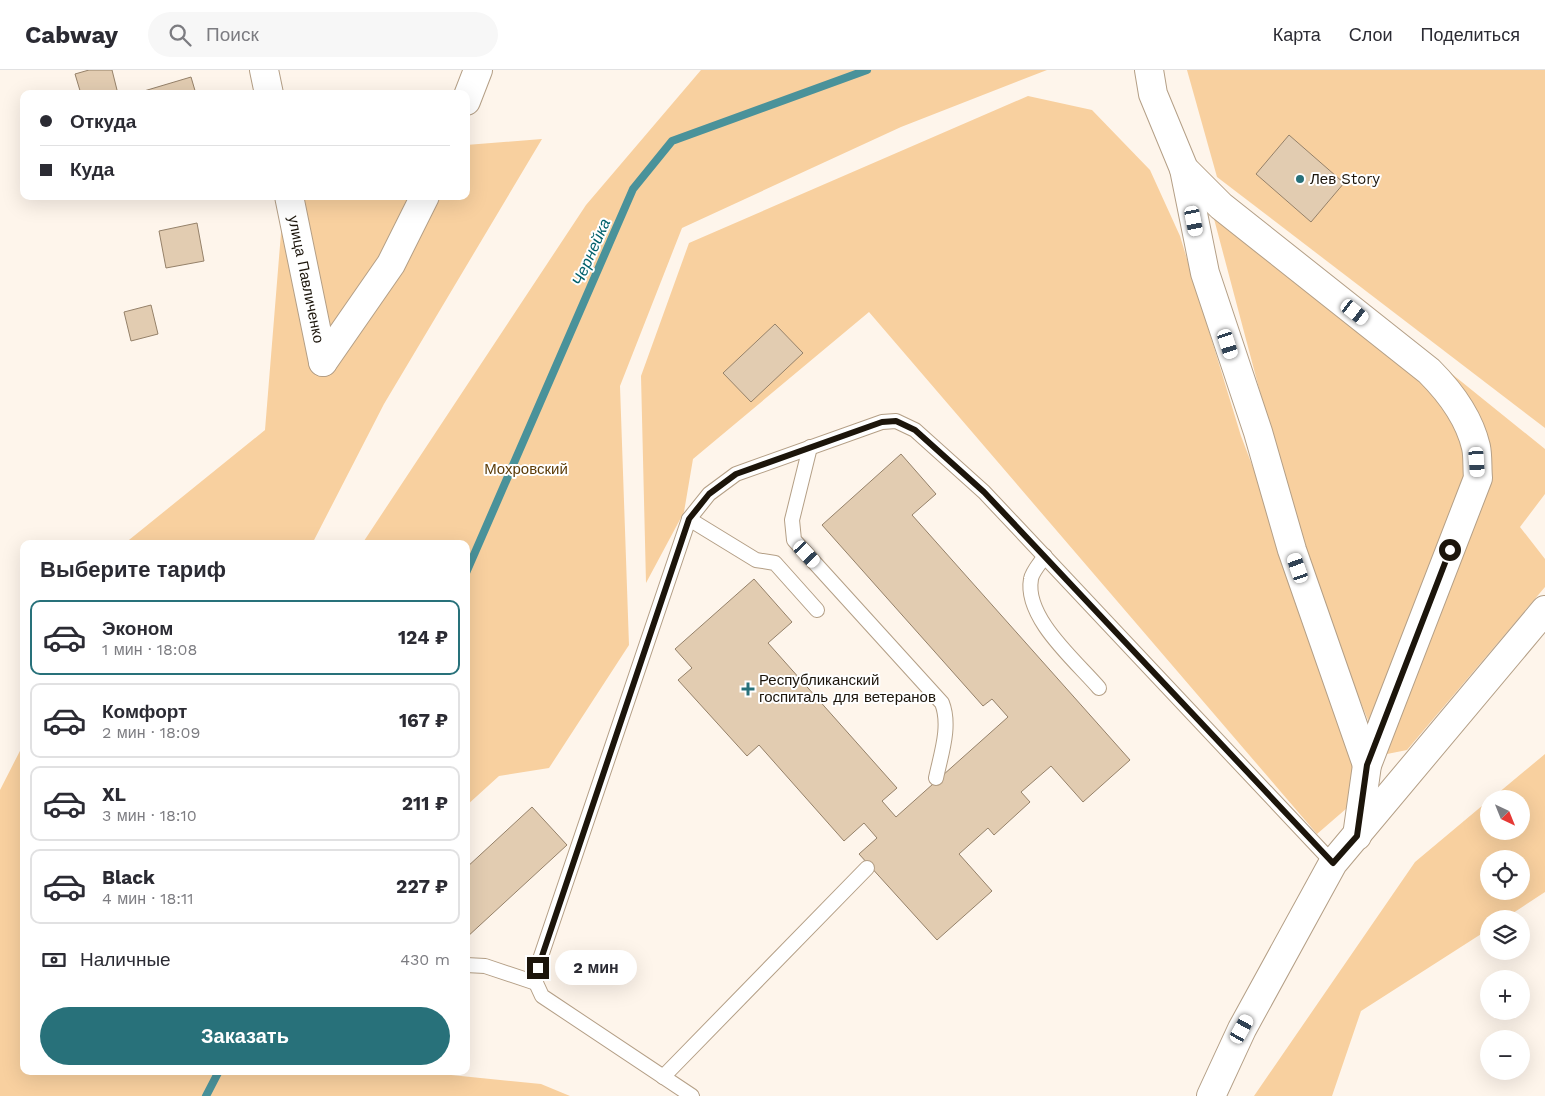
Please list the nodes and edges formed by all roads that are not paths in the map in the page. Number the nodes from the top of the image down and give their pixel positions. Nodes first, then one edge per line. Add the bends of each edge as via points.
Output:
1 (264, 70) edge
2 (478, 70) edge
3 (1148, 70) edge
4 (268, 90) edge
5 (470, 91) edge
6 (1184, 170) junction
7 (290, 200) edge
8 (423, 200) edge
9 (810, 447) junction
10 (689, 519) junction
11 (1045, 556) junction
12 (816, 610) dead end
13 (1545, 610) edge
14 (1100, 688) dead end
15 (1367, 765) junction
16 (936, 778) dead end
17 (1357, 836) junction
18 (1333, 863) junction
19 (867, 868) dead end
20 (470, 964) edge
21 (536, 983) junction
22 (663, 1077) junction
23 (692, 1096) edge
24 (1210, 1096) edge

1 - 4 street
2 - 5 street
3 - 6 street via 1153,94
6 - 15 street via 1205,273 1258,432 1292,550
6 - 15 street via 1221,206 1429,371 1450,392 1476,447 1478,478
7 - 8 street, улица Павличенко via 323,362 391,264
9 - 10 lane via 736,474 709,494
9 - 11 lane via 882,422 896,421 915,430 977,486
9 - 16 lane via 792,520 794,540 942,703 946,718
10 - 12 lane via 756,560 775,563
10 - 21 lane via 547,940
11 - 14 lane via 1031,578 1031,595 1039,619
11 - 18 lane
13 - 17 street
15 - 17 street
17 - 18 street
18 - 24 street via 1242,1029
19 - 22 lane
20 - 21 lane via 485,966
21 - 22 lane via 542,996 555,1006
22 - 23 lane

